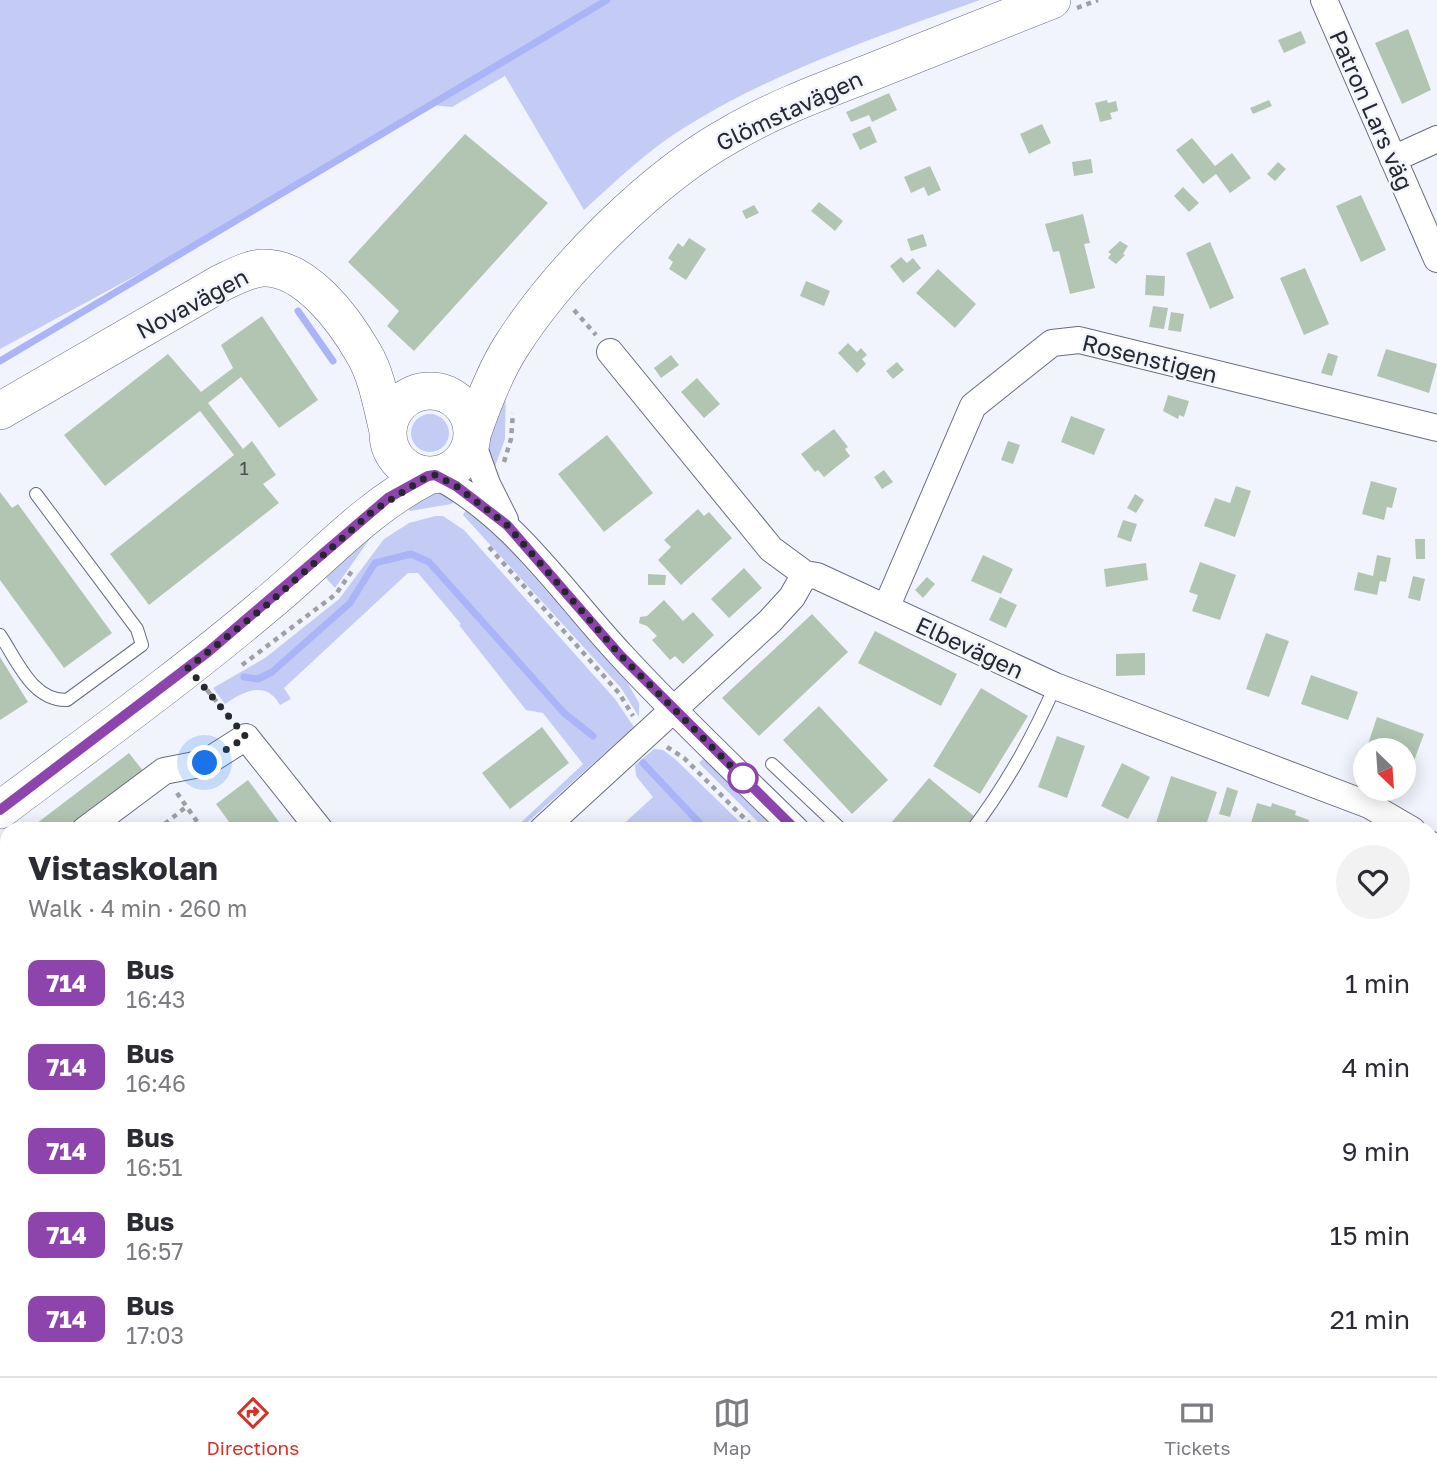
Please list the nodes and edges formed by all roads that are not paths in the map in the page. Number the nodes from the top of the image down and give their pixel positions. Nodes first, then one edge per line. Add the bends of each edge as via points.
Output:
1 (1324, 0) edge
2 (1062, 5) edge
3 (1437, 139) edge
4 (1393, 159) junction
5 (1437, 259) edge
6 (511, 345) junction
7 (610, 352) road end
8 (365, 355) junction
9 (433, 392) junction
10 (0, 411) edge
11 (1437, 428) edge
12 (388, 436) junction
13 (472, 437) junction
14 (432, 476) junction
15 (36, 494) dead end
16 (507, 525) junction
17 (327, 549) junction
18 (806, 574) junction
19 (886, 608) junction
20 (0, 635) edge
21 (1055, 685) junction
22 (672, 709) junction
23 (772, 764) dead end
24 (0, 810) edge
25 (96, 822) edge
26 (314, 822) edge
27 (551, 822) edge
28 (788, 822) edge
29 (834, 822) edge
30 (978, 822) edge
31 (1398, 822) edge

1 - 4 street, Patron Lars väg
2 - 6 main road, Glömstavägen via 808,97 706,149 661,182 605,234
3 - 4 street
4 - 5 street, Patron Lars väg
6 - 9 main road, Glömstavägen via 476,376
6 - 13 main road, Glömstavägen
7 - 18 street, Elbevägen via 771,549
8 - 9 main road, Novavägen
8 - 10 main road, Novavägen via 308,283 286,270 261,268 221,283
8 - 12 main road, Novavägen
9 - 12 main road, Glömstavägen via 398,406
9 - 13 main road via 464,408
11 - 19 street, Rosenstigen via 1079,340 1060,340 973,406
12 - 14 main road via 394,455 405,467
12 - 17 main road, Glömstavägen via 370,479
13 - 14 main road, Glömstavägen via 459,465
13 - 16 street
14 - 16 street via 456,486
14 - 17 main road, Glömstavägen via 388,498
15 - 20 lane via 137,629 142,645 67,700 53,700 39,693
16 - 22 street
17 - 24 main road, Glömstavägen via 188,668
18 - 19 street, Elbevägen
18 - 22 street via 770,621
19 - 21 street, Elbevägen
21 - 30 lane via 1038,724
21 - 31 street, Elbevägen via 1369,805
22 - 27 street
22 - 28 street
23 - 29 lane
25 - 26 street via 164,771 205,763 246,737

